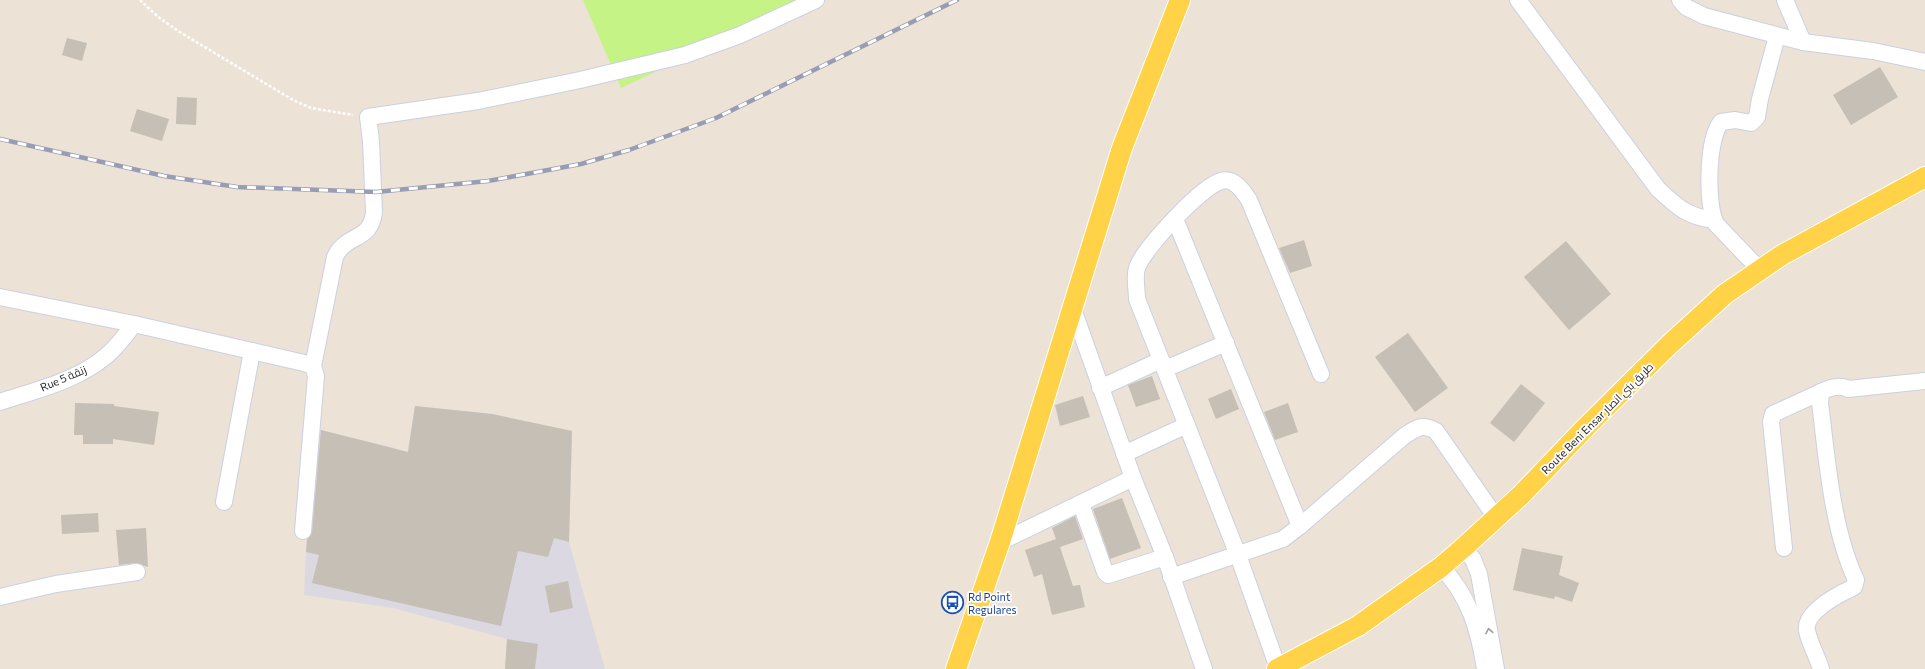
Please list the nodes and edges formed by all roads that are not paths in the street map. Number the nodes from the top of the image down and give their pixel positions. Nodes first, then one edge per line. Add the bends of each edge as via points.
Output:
1 (816, 0) edge
2 (1180, 0) edge
3 (1518, 0) edge
4 (1680, 0) edge
5 (1785, 0) edge
6 (1777, 36) junction
7 (1803, 42) junction
8 (1925, 62) edge
9 (1925, 177) edge
10 (1175, 219) junction
11 (1714, 220) junction
12 (1760, 270) junction
13 (0, 297) edge
14 (1073, 309) junction
15 (134, 324) junction
16 (1226, 343) junction
17 (252, 351) junction
18 (1163, 364) junction
19 (313, 366) junction
20 (1321, 374) dead end
21 (1925, 381) edge
22 (1100, 388) junction
23 (1821, 392) junction
24 (0, 402) edge
25 (1187, 425) junction
26 (1124, 454) junction
27 (1133, 478) junction
28 (224, 502) dead end
29 (1081, 504) junction
30 (1497, 519) junction
31 (1300, 526) junction
32 (302, 531) dead end
33 (1000, 542) junction
34 (1463, 548) junction
35 (1784, 548) dead end
36 (1238, 555) junction
37 (1165, 557) junction
38 (1441, 567) junction
39 (137, 572) dead end
40 (1171, 577) junction
41 (0, 597) edge
42 (1477, 604) junction
43 (957, 668) edge
44 (1277, 668) edge
45 (1204, 669) edge
46 (1485, 669) edge
47 (1496, 669) edge
48 (1821, 669) edge

1 - 19 street via 740,35 678,57 478,101 368,117 373,223 363,234 342,246 335,257
2 - 14 main road via 1122,148
3 - 11 street via 1658,189 1679,209 1700,218
4 - 6 street via 1686,7 1704,16
5 - 7 street
6 - 7 street
6 - 11 street via 1760,99 1758,117 1750,123 1728,120 1721,122 1717,130 1709,169
7 - 8 street via 1873,51
9 - 12 main road, Route Beni Ensar طريق بني انصار via 1782,255
10 - 16 street
10 - 18 street via 1146,252 1136,269 1137,299
10 - 20 street via 1206,189 1221,180 1230,181 1239,187 1249,200
11 - 12 street
12 - 30 main road, Route Beni Ensar طريق بني انصار via 1725,294 1668,345
13 - 15 street
14 - 22 street
14 - 33 main road
15 - 17 street
15 - 24 street, Rue 5 زنقة via 106,357 82,373
16 - 18 street
16 - 31 street
17 - 19 street
17 - 28 street
18 - 22 street
18 - 25 street
19 - 32 street via 316,376
21 - 23 street via 1848,389 1844,386
22 - 26 street
23 - 35 street via 1773,414 1771,422
23 - 48 street via 1820,403 1836,508 1847,560 1856,580 1854,587 1816,610 1807,621 1807,630
25 - 26 street
25 - 36 street
26 - 27 street
27 - 29 street
27 - 37 street
29 - 33 street
29 - 37 street via 1108,575
30 - 31 street via 1436,431 1426,426 1415,428 1403,437
30 - 34 main road, Route Beni Ensar طريق بني انصار
31 - 36 street via 1283,539
33 - 43 main road
34 - 38 main road, Route Beni Ensar طريق بني انصار
34 - 42 street via 1473,559 1479,574
36 - 40 street
36 - 44 street
37 - 40 street
38 - 42 street
38 - 44 main road, Route Beni Ensar طريق بني انصار via 1358,626
39 - 41 street via 56,584
40 - 45 street
42 - 46 street
47 -> 42 street

